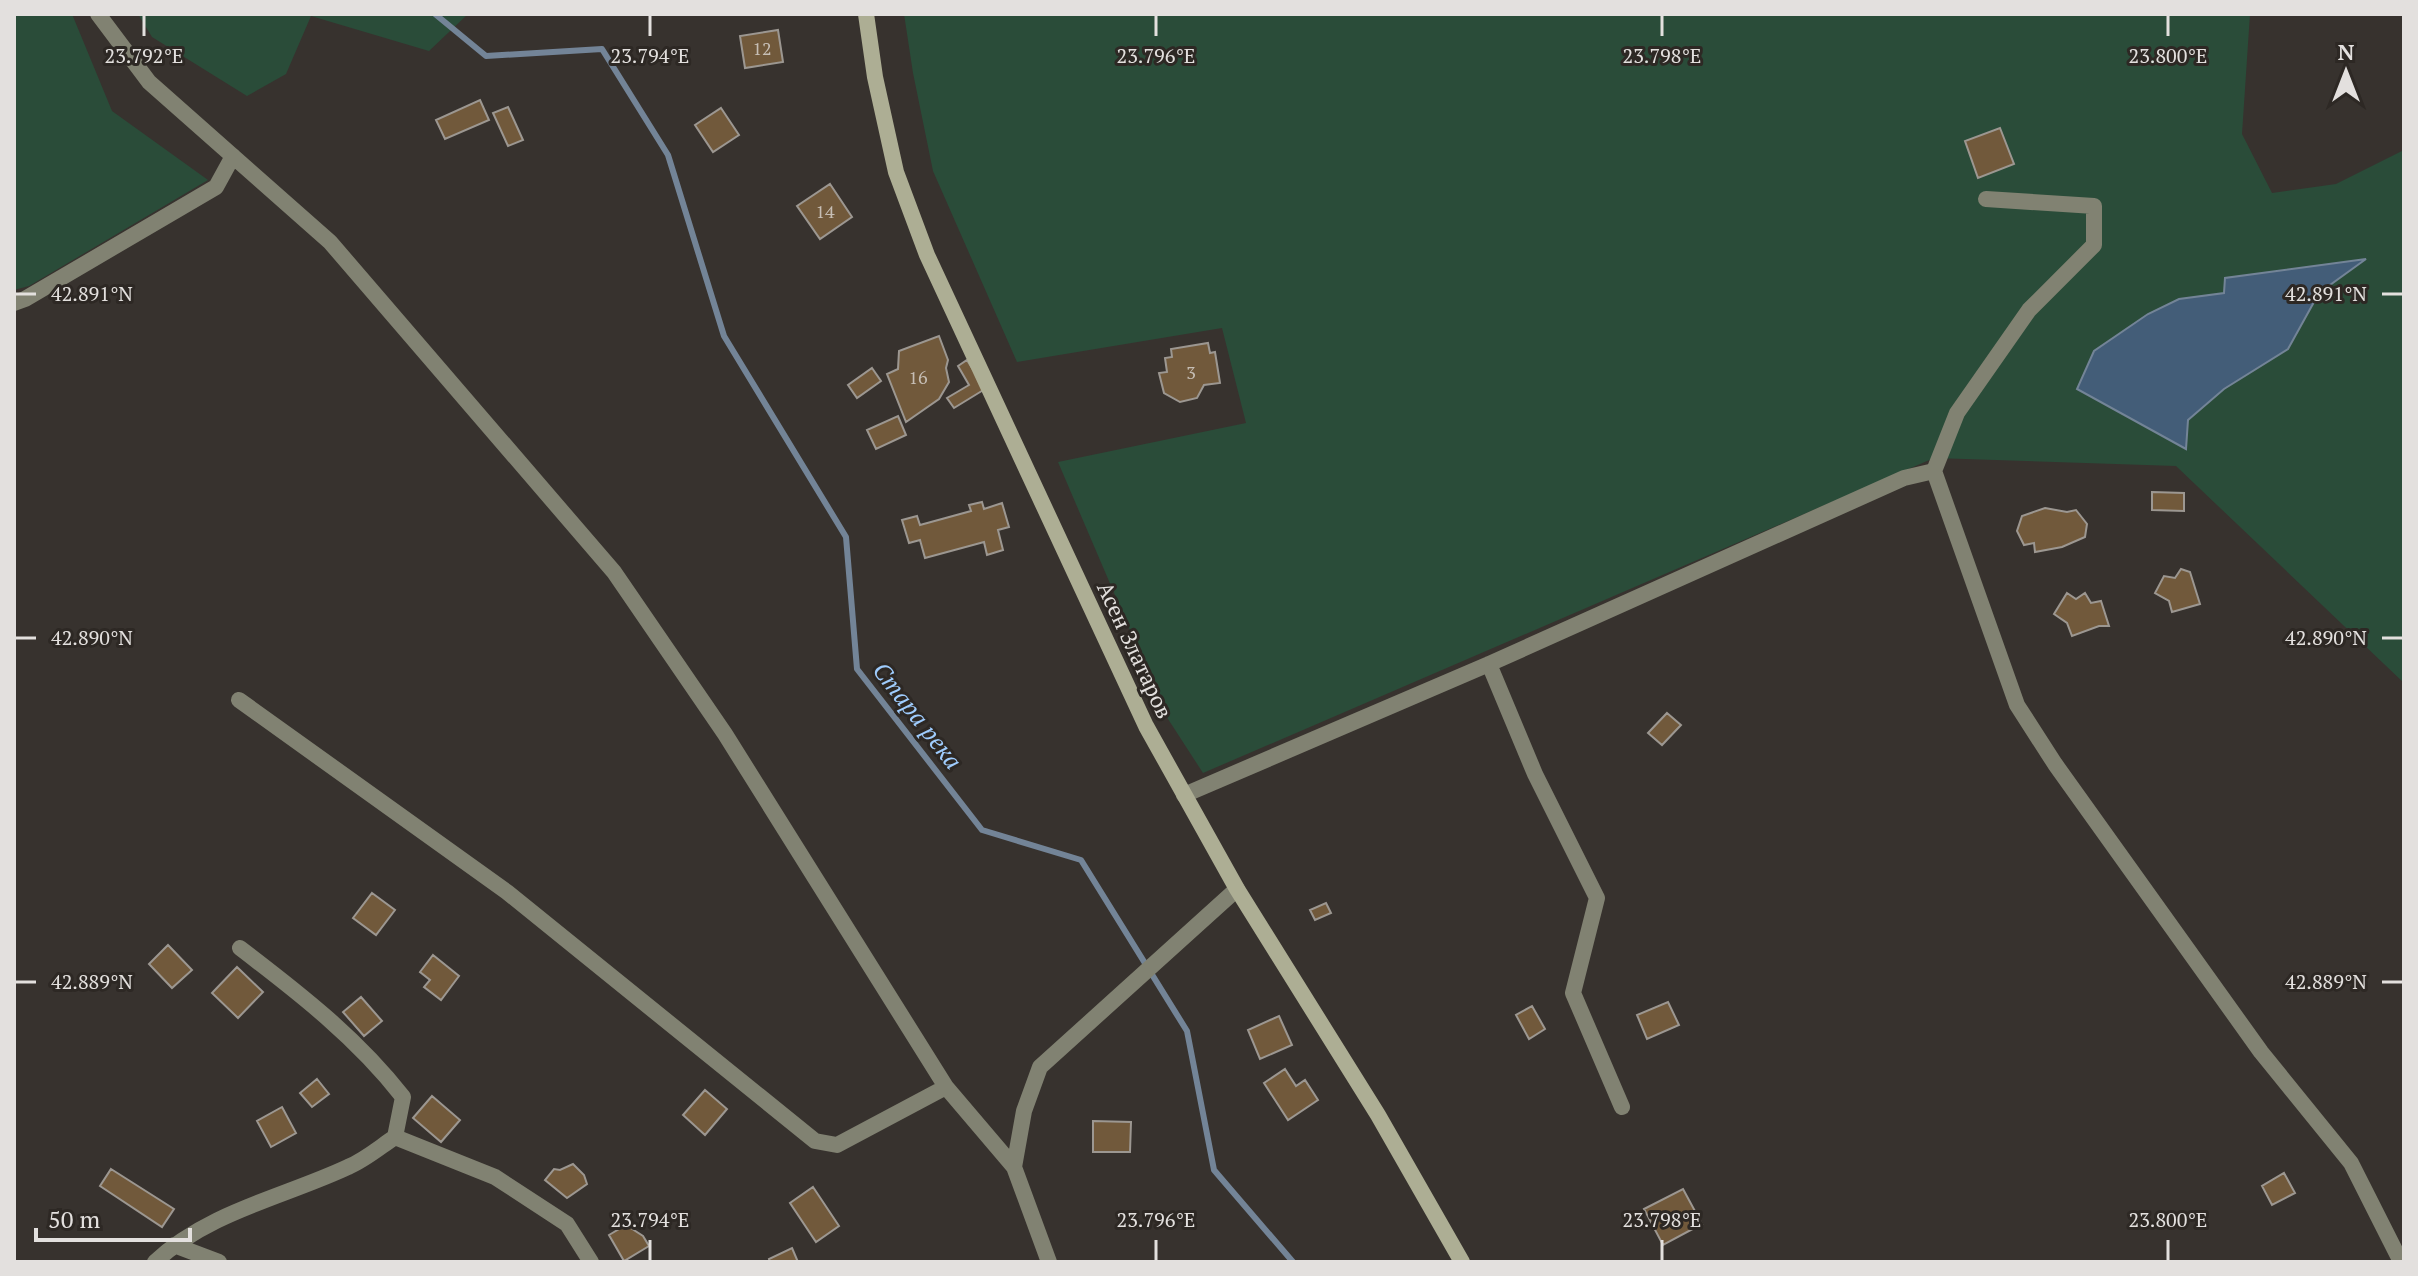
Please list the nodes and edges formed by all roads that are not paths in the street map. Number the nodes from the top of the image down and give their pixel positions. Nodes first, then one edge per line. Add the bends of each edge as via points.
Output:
1 (98, 14) edge
2 (866, 14) edge
3 (233, 156) junction
4 (1986, 199) dead end
5 (14, 303) edge
6 (1934, 471) junction
7 (1489, 664) junction
8 (239, 700) dead end
9 (1184, 795) junction
10 (1237, 889) junction
11 (240, 948) dead end
12 (946, 1087) junction
13 (1622, 1107) dead end
14 (395, 1137) junction
15 (1014, 1167) junction
16 (174, 1245) junction
17 (155, 1262) edge
18 (219, 1262) edge
19 (591, 1262) edge
20 (1049, 1262) edge
21 (1462, 1262) edge
22 (2401, 1262) edge

1 - 3 street via 149,82
2 - 9 street, Асен Златаров via 896,172 927,255 1146,726
3 - 5 street via 216,187
3 - 12 street via 330,242 614,572 725,734
4 - 6 street via 2094,206 2094,245 2029,310 1957,413
6 - 7 street via 1904,478
6 - 22 street via 2017,705 2261,1052 2351,1163
7 - 9 street
7 - 13 street via 1535,774 1597,898 1573,993
8 - 12 street via 507,892 815,1141 837,1145
9 - 10 street, Асен Златаров
10 - 15 street via 1040,1067 1024,1111
10 - 21 street, Асен Златаров via 1378,1115
11 - 14 street via 321,1010 382,1070 403,1097
12 - 15 street
14 - 16 street via 351,1166 233,1213
14 - 19 street via 495,1177 567,1224
15 - 20 street
16 - 17 street
16 - 18 street

